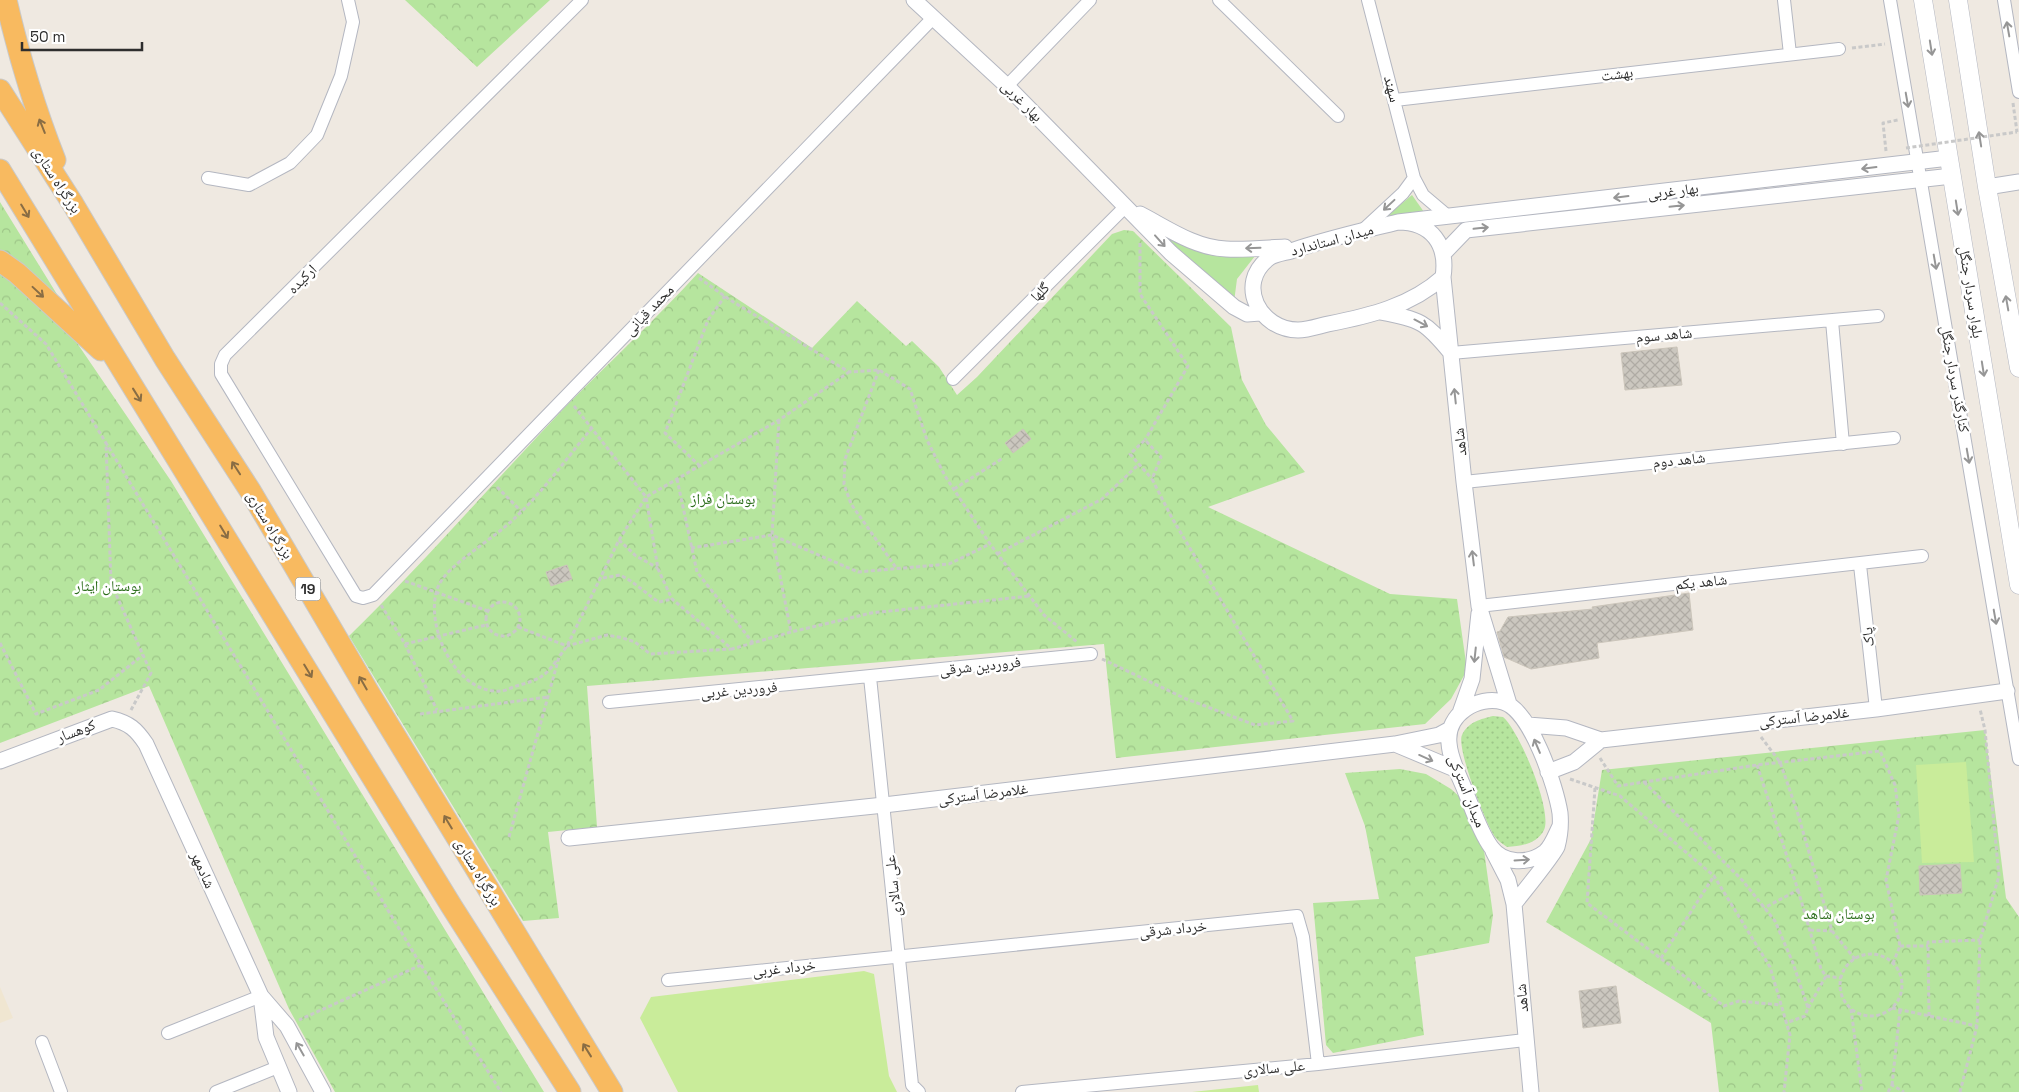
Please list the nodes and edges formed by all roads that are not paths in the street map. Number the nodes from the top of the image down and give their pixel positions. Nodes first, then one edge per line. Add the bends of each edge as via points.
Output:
1 (6, 0) edge
2 (348, 0) edge
3 (582, 0) edge
4 (914, 0) edge
5 (1090, 0) edge
6 (1219, 0) edge
7 (1368, 0) edge
8 (1784, 0) edge
9 (1890, 0) edge
10 (1923, 0) edge
11 (1958, 0) edge
12 (2004, 0) edge
13 (933, 18) junction
14 (1839, 49) road end
15 (1790, 54) junction
16 (1007, 86) junction
17 (0, 90) edge
18 (2016, 98) edge
19 (1395, 100) junction
20 (1338, 116) dead end
21 (1949, 158) junction
22 (1918, 162) junction
23 (0, 170) edge
24 (1952, 176) junction
25 (208, 178) dead end
26 (1414, 178) junction
27 (1920, 179) junction
28 (2019, 182) edge
29 (1987, 187) junction
30 (73, 204) junction
31 (1126, 206) junction
32 (1449, 217) junction
33 (1398, 222) junction
34 (1362, 231) junction
35 (1302, 247) junction
36 (1443, 254) junction
37 (0, 261) edge
38 (1443, 277) junction
39 (1380, 312) junction
40 (1260, 313) junction
41 (1878, 316) dead end
42 (1832, 321) junction
43 (1451, 353) junction
44 (2019, 368) edge
45 (122, 371) junction
46 (953, 379) dead end
47 (1894, 438) dead end
48 (1843, 444) junction
49 (1464, 482) junction
50 (1922, 556) dead end
51 (1860, 565) junction
52 (2019, 585) edge
53 (363, 598) joint
54 (1479, 606) junction
55 (1091, 654) road end
56 (870, 678) junction
57 (2008, 691) junction
58 (609, 702) dead end
59 (1509, 704) junction
60 (1876, 709) junction
61 (1460, 713) junction
62 (125, 722) joint
63 (1528, 725) junction
64 (1450, 729) junction
65 (1395, 744) junction
66 (1597, 744) junction
67 (2019, 759) edge
68 (0, 761) edge
69 (1457, 770) junction
70 (1548, 772) junction
71 (884, 806) junction
72 (1560, 826) junction
73 (569, 838) dead end
74 (1492, 848) junction
75 (1514, 904) junction
76 (900, 956) junction
77 (668, 980) dead end
78 (261, 996) junction
79 (168, 1033) dead end
80 (1526, 1040) junction
81 (42, 1042) dead end
82 (1318, 1064) junction
83 (278, 1067) junction
84 (62, 1092) edge
85 (216, 1092) edge
86 (289, 1092) edge
87 (323, 1092) edge
88 (570, 1092) edge
89 (612, 1092) edge
90 (919, 1092) edge
91 (1022, 1092) edge
92 (1531, 1092) edge

30 -> 1 highway via 37,114 15,45
2 - 25 street via 353,22 341,76 317,135 290,164 249,185
3 - 53 street, ارکیده via 232,348 221,364 221,374 356,596
4 - 13 street, بهار غربی
5 - 16 street
6 - 20 street
7 - 19 street, سهند
8 - 15 street
9 -> 22 street, کنارگذر سردار جنگل
10 -> 21 main road, بلوار سردار جنگل
29 -> 11 main road
18 -> 12 street
13 - 16 street, بهار غربی
13 - 53 street, محمد قپانی via 487,478 372,595
14 - 15 street, بهشت
15 - 19 street, بهشت
16 - 31 street, بهار غربی
17 - 30 highway, بزرگراه ستاری / 19
19 - 26 street, سهند
21 - 22 street, بهار غربی
21 - 24 main road, بلوار سردار جنگل
22 - 27 street, کنارگذر سردار جنگل
22 -> 32 street, بهار غربی
23 -> 45 highway
24 - 27 street, بهار غربی
24 -> 52 main road, بلوار سردار جنگل
26 - 32 street, سهند via 1423,195
26 -> 34 street via 1403,193
36 -> 27 street, بهار غربی via 1466,230
27 -> 57 street, کنارگذر سردار جنگل
28 - 29 street
44 -> 29 main road
89 -> 30 highway, بزرگراه ستاری / 19 via 369,694 251,492
35 -> 31 street via 1225,249 1206,246
31 -> 40 street, بهار غربی via 1171,253 1234,307 1247,314
31 - 46 street, گلها
32 - 33 street, بهار غربی
33 - 34 street, میدان استاندارد
33 - 36 street, میدان استاندارد via 1412,222 1425,228 1435,237
34 - 35 street, میدان استاندارد
35 - 40 street, میدان استاندارد via 1270,258 1260,268 1254,282 1254,296
36 - 38 street
37 -> 45 highway via 91,339
38 - 39 street via 1423,293
38 - 43 street, شاهد
39 - 40 street via 1298,330
39 -> 43 street via 1412,318 1431,328
41 - 42 street, شاهد سوم
42 - 43 street, شاهد سوم
42 - 48 street
49 -> 43 street, شاهد
45 -> 88 highway via 214,515 452,907
47 - 48 street, شاهد دوم
48 - 49 street, شاهد دوم
54 -> 49 street, شاهد
50 - 51 street, شاهد یکم
51 - 54 street, شاهد یکم
51 - 60 street, پاک
54 - 59 street, شاهد
54 -> 61 street, شاهد via 1472,679
55 - 56 street, فروردین شرقی
56 - 58 street, فروردین غربی
56 - 71 street, علی سالاری
57 - 60 street, غلامرضا آسترکی
57 - 67 street, کنارگذر سردار جنگل
59 - 61 street via 1485,701
59 - 63 street
60 - 66 street, غلامرضا آسترکی
61 - 64 street
62 - 68 street, کوهسار via 112,719 97,723
62 - 78 street, شادمهر via 137,730 146,744
63 - 66 street via 1566,728
70 -> 63 street
64 - 65 street, غلامرضا آسترکی via 1439,735
64 - 69 street, میدان آسترکی via 1448,742
65 -> 69 street
65 - 71 street, غلامرضا آسترکی
66 - 70 street via 1574,762
69 - 74 street, میدان آسترکی
70 - 72 street via 1557,800
71 - 73 street, غلامرضا آسترکی
71 - 76 street, علی سالاری
74 -> 72 street via 1514,861 1532,860 1546,851
72 - 75 street via 1557,850
74 - 75 street, شاهد via 1508,880
75 - 80 street, شاهد
76 - 77 street, خرداد غربی
76 - 82 street, خرداد شرقی via 1297,916 1303,937
76 - 90 street, علی سالاری via 912,1085
78 - 79 street
78 - 83 street, شادمهر via 266,1037
87 -> 78 street, شادمهر via 286,1026
80 - 82 street, علی سالاری
80 - 92 street, شاهد
81 - 84 street
82 - 91 street, علی سالاری
83 - 85 street
83 - 86 street, شادمهر

